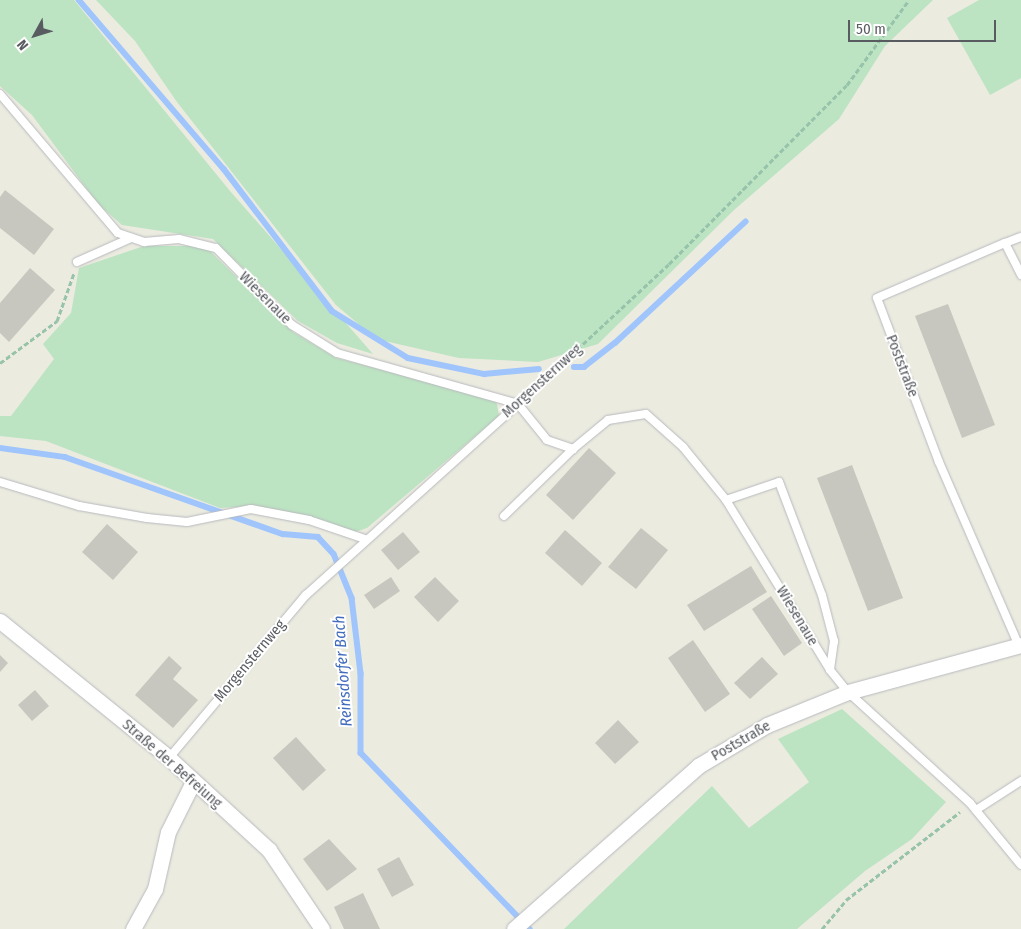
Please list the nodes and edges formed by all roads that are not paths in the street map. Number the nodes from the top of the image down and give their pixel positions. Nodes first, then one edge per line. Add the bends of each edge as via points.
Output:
1 (0, 94) edge
2 (1021, 237) edge
3 (131, 238) junction
4 (1005, 243) junction
5 (77, 262) road end
6 (1021, 275) edge
7 (518, 404) junction
8 (573, 449) junction
9 (0, 482) edge
10 (726, 500) junction
11 (504, 516) dead end
12 (365, 539) junction
13 (0, 621) edge
14 (1020, 645) edge
15 (830, 670) junction
16 (848, 692) junction
17 (169, 758) junction
18 (1021, 781) edge
19 (193, 782) junction
20 (976, 810) junction
21 (1021, 865) edge
22 (133, 929) edge
23 (322, 929) edge
24 (514, 929) edge

1 - 3 lane via 118,233
2 - 4 lane, Poststraße
3 - 5 lane
3 - 7 lane, Wiesenaue via 201,242 216,248 292,325 337,353
4 - 6 lane
4 - 14 lane, Poststraße via 877,298 939,462
7 - 8 lane via 548,440
7 - 12 lane, Morgensternweg
8 - 10 lane, Wiesenaue via 608,420 646,414 682,447
8 - 11 lane, Wiesenaue
9 - 12 lane via 79,506 186,522 251,509 309,520
10 - 15 lane, Wiesenaue
10 - 15 lane via 779,482 822,595 834,641
12 - 17 lane, Morgensternweg via 328,574
13 - 17 street, Straße der Befreiung
14 - 16 street, Poststraße
15 - 16 lane, Wiesenaue
16 - 20 lane, Wiesenaue
16 - 24 street, Poststraße via 767,725 698,766
17 - 19 street, Straße der Befreiung
18 - 20 lane
19 - 22 street via 168,832 155,889
19 - 23 street, Straße der Befreiung via 269,850
20 - 21 lane, Wiesenaue

